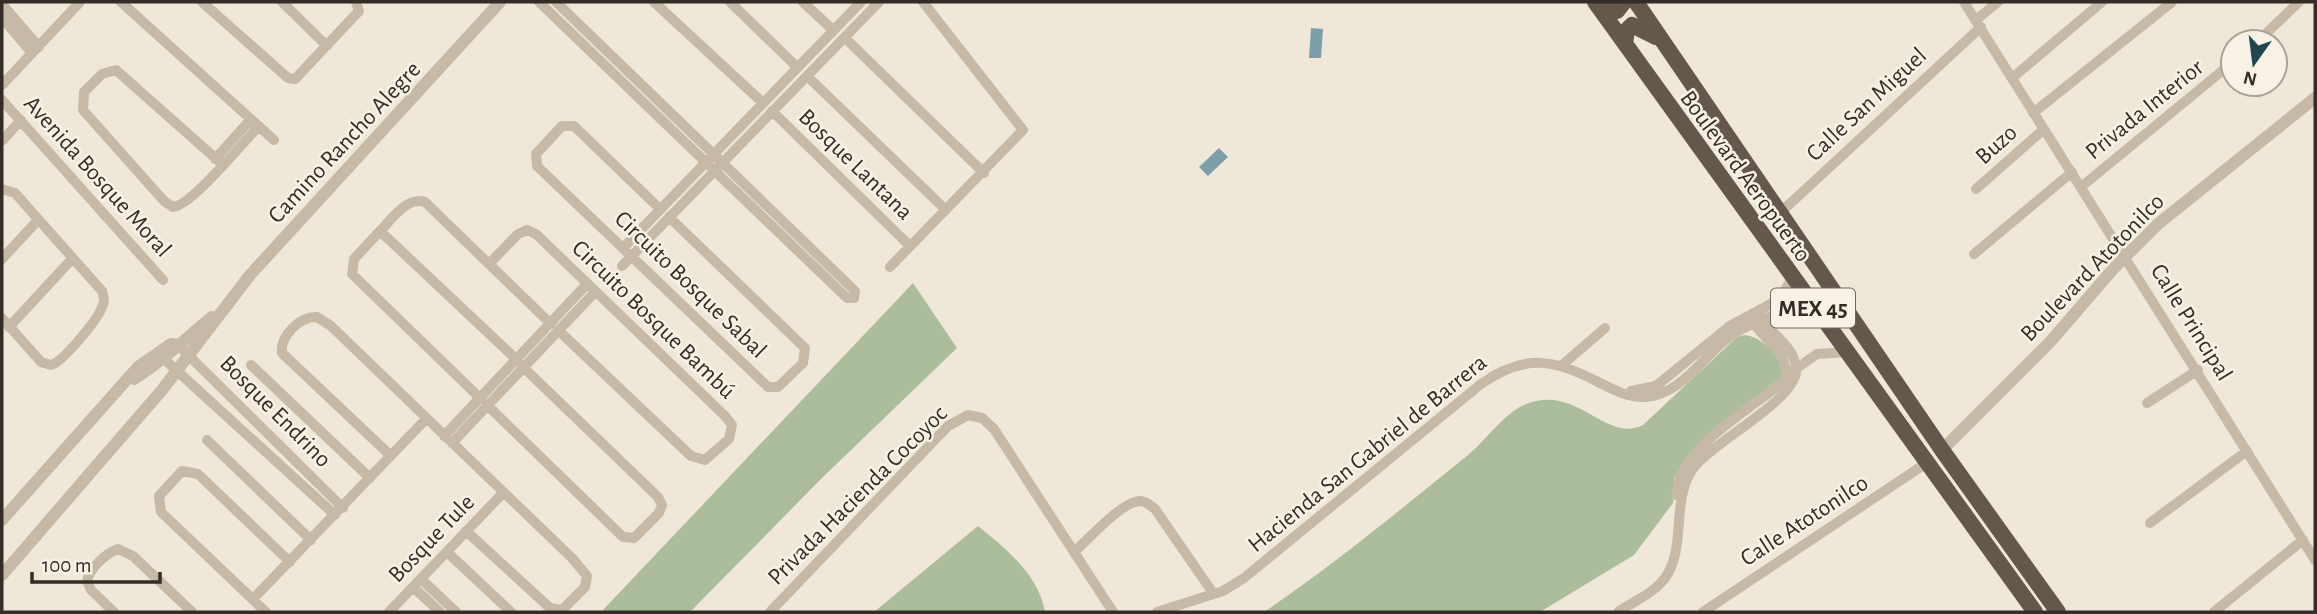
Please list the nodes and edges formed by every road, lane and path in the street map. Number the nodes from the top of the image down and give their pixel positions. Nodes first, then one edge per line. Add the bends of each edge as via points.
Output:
1 (79, 2) edge
2 (202, 2) edge
3 (282, 2) edge
4 (356, 2) edge
5 (500, 2) edge
6 (539, 2) edge
7 (556, 2) edge
8 (654, 2) edge
9 (730, 2) edge
10 (803, 2) edge
11 (860, 2) edge
12 (879, 2) edge
13 (923, 2) edge
14 (1597, 2) edge
15 (1624, 2) edge
16 (1636, 2) edge
17 (1964, 2) edge
18 (1998, 2) edge
19 (2102, 2) edge
20 (2172, 2) edge
21 (2299, 2) edge
22 (125, 3) edge
23 (2, 4) edge
24 (2, 18) edge
25 (1978, 23) junction
26 (2272, 28) edge
27 (833, 30) junction
28 (845, 38) junction
29 (1664, 42) junction
30 (1625, 44) junction
31 (327, 46) junction
32 (36, 50) junction
33 (797, 67) junction
34 (2219, 74) edge
35 (807, 76) junction
36 (2012, 78) junction
37 (2, 85) edge
38 (2315, 98) edge
39 (2, 100) edge
40 (762, 102) junction
41 (772, 111) junction
42 (2033, 113) junction
43 (21, 120) junction
44 (255, 122) junction
45 (2043, 130) junction
46 (274, 139) dead end
47 (2, 141) edge
48 (713, 153) junction
49 (722, 161) junction
50 (218, 162) junction
51 (705, 162) junction
52 (714, 170) junction
53 (2071, 172) junction
54 (984, 173) junction
55 (2081, 187) junction
56 (2, 189) edge
57 (1976, 189) dead end
58 (660, 209) junction
59 (947, 210) junction
60 (1781, 212) junction
61 (668, 217) junction
62 (38, 220) junction
63 (380, 231) junction
64 (911, 246) junction
65 (623, 248) junction
66 (1974, 254) dead end
67 (632, 256) junction
68 (2126, 256) junction
69 (2, 259) edge
70 (72, 259) junction
71 (489, 264) junction
72 (622, 266) dead end
73 (890, 267) dead end
74 (1792, 278) junction
75 (163, 280) dead end
76 (587, 284) junction
77 (595, 292) junction
78 (1809, 302) junction
79 (220, 311) junction
80 (1750, 314) junction
81 (2, 318) edge
82 (1757, 324) junction
83 (9, 327) junction
84 (555, 328) junction
85 (1605, 328) dead end
86 (178, 345) junction
87 (1848, 352) junction
88 (190, 355) junction
89 (164, 359) junction
90 (1697, 359) junction
91 (521, 364) junction
92 (1559, 364) junction
93 (251, 365) dead end
94 (1792, 369) junction
95 (2198, 370) junction
96 (177, 371) junction
97 (128, 383) junction
98 (484, 402) junction
99 (2147, 403) dead end
100 (426, 419) junction
101 (448, 439) junction
102 (207, 440) dead end
103 (1942, 450) junction
104 (2247, 451) junction
105 (391, 456) junction
106 (1928, 462) junction
107 (370, 478) junction
108 (503, 493) junction
109 (339, 512) junction
110 (2, 520) edge
111 (2150, 523) dead end
112 (466, 531) junction
113 (311, 540) junction
114 (2304, 541) junction
115 (1075, 551) junction
116 (447, 552) junction
117 (2315, 559) edge
118 (290, 562) junction
119 (2, 575) edge
120 (421, 579) junction
121 (413, 587) junction
122 (1213, 593) junction
123 (253, 599) junction
124 (1621, 610) edge
125 (114, 612) edge
126 (192, 612) edge
127 (266, 612) edge
128 (389, 612) edge
129 (440, 612) edge
130 (456, 612) edge
131 (511, 612) edge
132 (770, 612) edge
133 (1113, 612) edge
134 (1157, 612) edge
135 (1703, 612) edge
136 (2035, 612) edge
137 (2058, 612) edge
138 (2214, 612) edge

1 - 32 street
2 - 31 street via 290,79 298,78
3 - 31 street
4 - 31 street via 359,11
5 - 79 street, Camino Rancho Alegre
6 - 51 street
7 - 48 street
8 - 40 street, Bosque Lantana
9 - 33 street
10 - 27 street
11 - 27 street
12 - 28 street
13 - 54 street via 1022,125 1021,135
14 - 15 highway via 1612,11
14 - 30 highway, Boulevard Aeropuerto / MEX 45
16 - 29 highway, Boulevard Aeropuerto / MEX 45
17 - 25 street, Calle Principal
18 - 25 street, Calle San Miguel
19 - 36 street
20 - 42 street
21 - 26 street
22 - 44 street
23 - 32 street
24 - 32 street
25 - 36 street, Calle Principal
25 - 60 street, Calle San Miguel
27 - 33 street
28 - 35 street
28 - 54 street
29 - 30 highway via 1632,25
29 - 60 highway, Boulevard Aeropuerto / MEX 45
30 - 74 highway, Boulevard Aeropuerto / MEX 45
32 - 37 street
33 - 40 street
34 - 55 street, Privada Interior
35 - 41 street
35 - 59 street
36 - 42 street, Calle Principal
38 - 68 street, Boulevard Atotonilco via 2180,206
39 - 43 street, Avenida Bosque Moral
40 - 48 street
41 - 49 street
41 - 64 street, Bosque Lantana
42 - 45 street, Calle Principal
43 - 47 street
43 - 75 street, Avenida Bosque Moral
44 - 46 street
44 - 50 street
45 - 53 street, Calle Principal
45 - 57 street, Buzo
48 - 49 street
48 - 51 street
49 - 52 street
49 - 52 street via 855,291 854,298 847,298
50 - 50 street via 116,70 102,74 84,92 83,110 167,205 183,205
51 - 52 street
51 - 58 street
52 - 61 street
53 - 55 street, Calle Principal
53 - 66 street
54 - 59 street
55 - 68 street, Calle Principal
56 - 62 street via 15,193
58 - 65 street
58 - 65 street, Circuito Bosque Sabal via 573,126 562,126 536,154 537,166
59 - 64 street
60 - 103 highway, Boulevard Aeropuerto / MEX 45
61 - 67 street
61 - 67 street, Circuito Bosque Sabal via 805,348 803,363 778,387 768,387
62 - 69 street
62 - 70 street
63 - 71 street, Circuito Bosque Bambú via 407,205 420,200
63 - 91 street
63 - 98 street via 354,259 352,274
64 - 73 street
65 - 67 street, Circuito Bosque Sabal
67 - 72 street
68 - 95 street, Calle Principal
68 - 103 street, Boulevard Atotonilco via 2050,342
70 - 83 street
70 - 83 street via 102,291 104,303 61,359 51,365 41,362
71 - 76 street, Circuito Bosque Bambú via 518,234 531,231
71 - 84 street, Circuito Bosque Bambú
74 - 78 highway, Boulevard Aeropuerto / MEX 45
74 - 80 street via 1780,299
76 - 77 street, Circuito Bosque Bambú
76 - 84 street
77 - 84 street
77 - 84 street, Circuito Bosque Bambú via 725,416 732,425 729,439 705,460 691,456
78 - 82 street
78 - 87 highway, Boulevard Aeropuerto / MEX 45
79 - 86 street
79 - 88 street
80 - 82 street
80 - 90 street
81 - 83 street
82 - 90 street via 1739,330
82 - 94 street via 1785,346
84 - 91 street
85 - 92 street
86 - 88 street, Bosque Endrino
86 - 89 street
86 - 97 street via 171,344 153,355
87 - 94 street via 1816,354
87 - 106 highway, Boulevard Aeropuerto / MEX 45
88 - 96 street
88 - 109 street, Bosque Endrino
89 - 96 street, Bosque Endrino
89 - 97 street
90 - 92 street via 1643,391 1620,388
91 - 98 street
91 - 98 street via 658,497 659,513 634,538 623,537
92 - 122 street, Hacienda San Gabriel de Barrera via 1531,362 1496,373 1284,548 1244,578
93 - 107 street
94 - 124 street via 1787,391 1744,418 1684,468 1662,573
95 - 99 street
95 - 104 street, Calle Principal
96 - 109 street, Bosque Endrino
96 - 119 street
97 - 110 street
98 - 101 street
100 - 101 street
100 - 105 street
100 - 105 street via 323,320 306,318 292,330 282,342 282,353
101 - 108 street
102 - 113 street
103 - 137 highway, Boulevard Aeropuerto / MEX 45
104 - 111 street
104 - 114 street, Calle Principal
105 - 107 street
106 - 135 street, Calle Atotonilco
106 - 136 highway, Boulevard Aeropuerto / MEX 45
107 - 109 street
108 - 112 street, Bosque Tule
108 - 112 street via 584,571 587,581 582,593 562,610 550,608
109 - 113 street
112 - 116 street, Bosque Tule
113 - 118 street
114 - 117 street, Calle Principal
114 - 138 street
115 - 122 street via 1123,509 1135,501 1146,502
115 - 132 street, Privada Hacienda Cocoyoc via 994,429 982,418 968,415 948,426
115 - 133 street
116 - 120 street, Bosque Tule
116 - 131 street
118 - 123 street
118 - 123 street via 198,474 187,470 175,475 159,496 159,508
120 - 121 street, Bosque Tule
120 - 130 street
121 - 128 street, Bosque Tule
121 - 129 street
122 - 134 street, Hacienda San Gabriel de Barrera
123 - 127 street
125 - 126 street via 87,581 105,556 117,549 133,556

